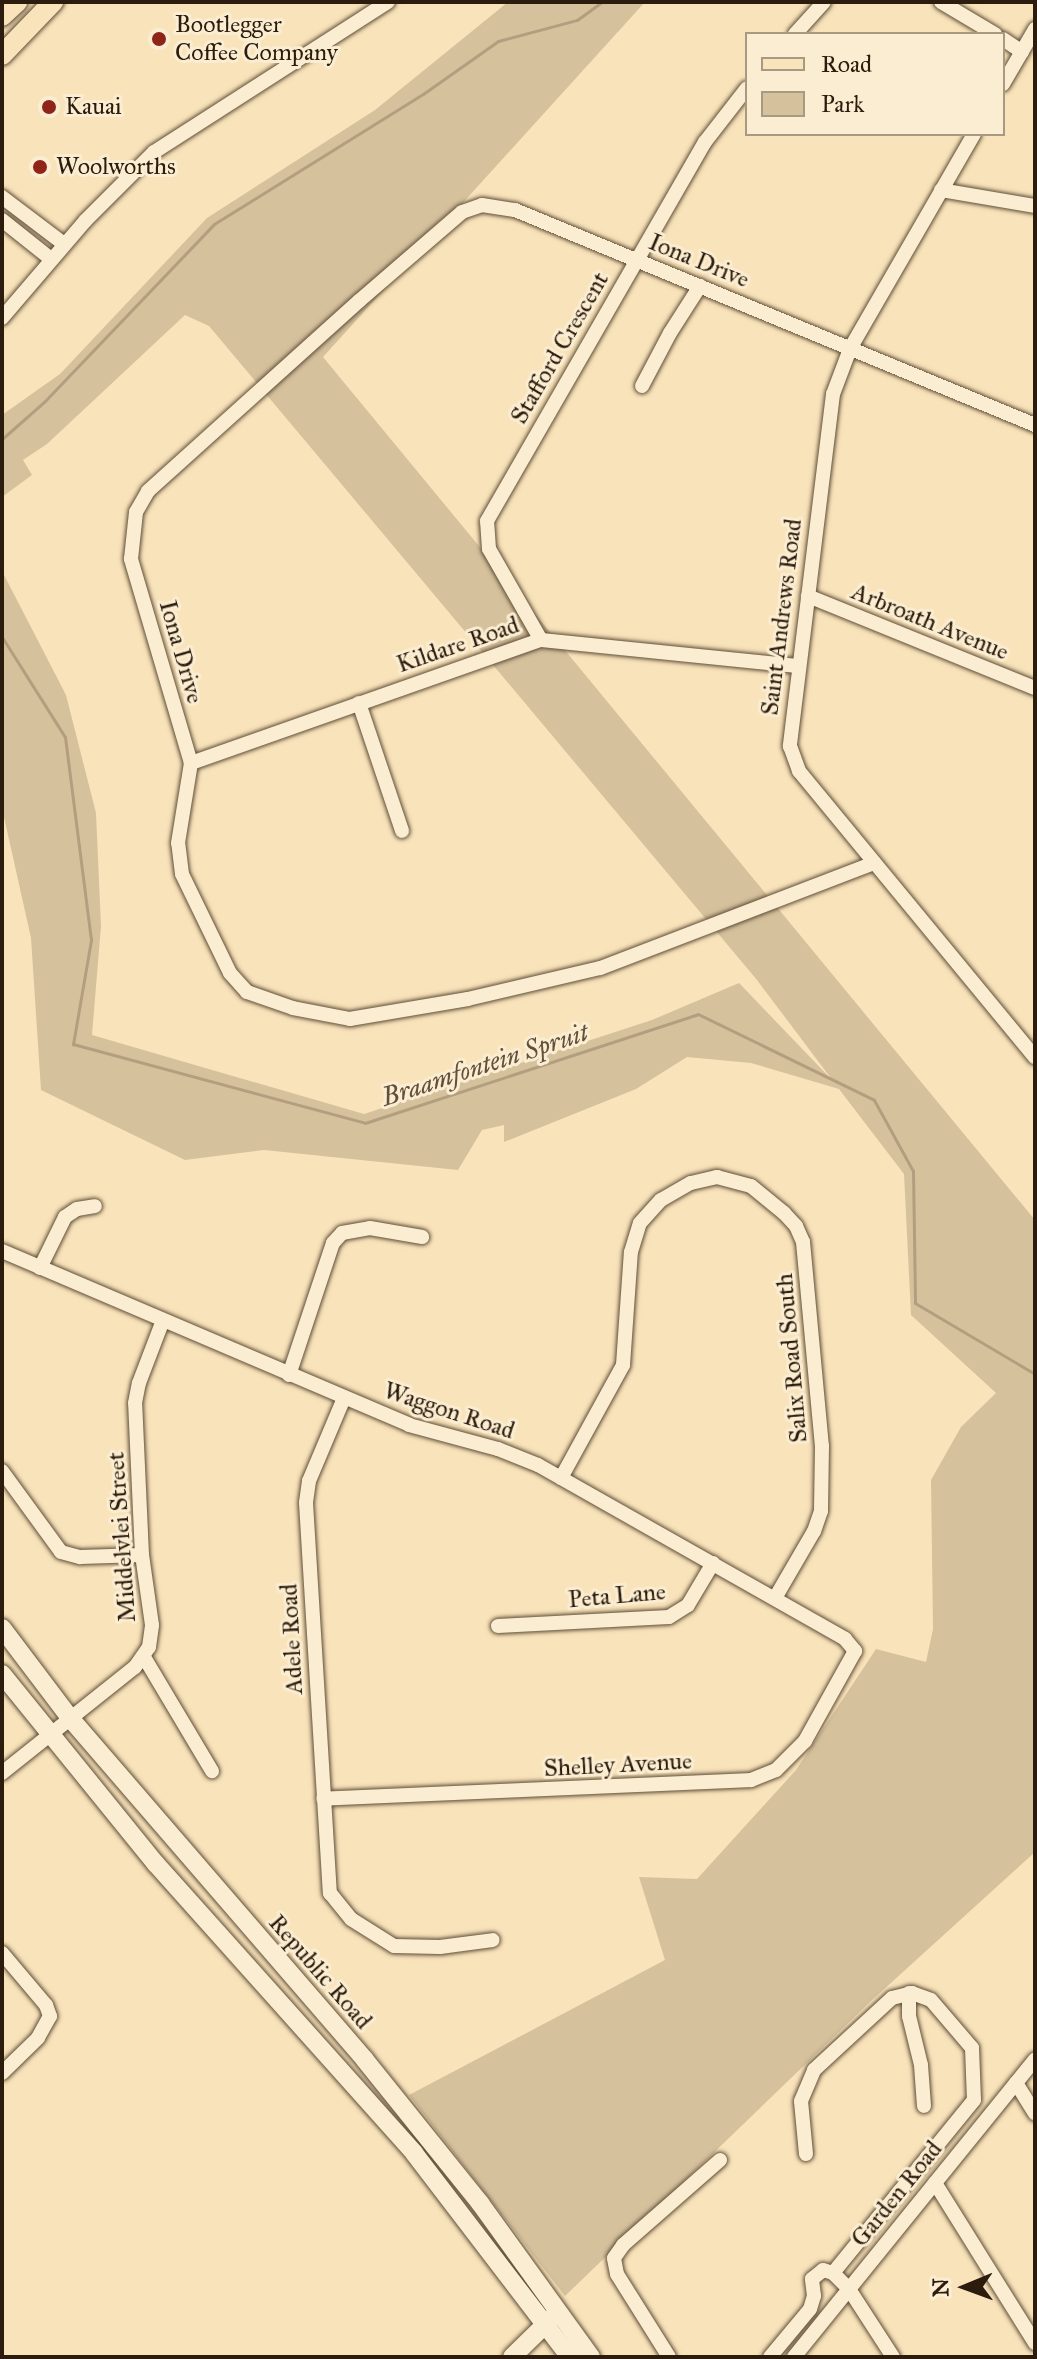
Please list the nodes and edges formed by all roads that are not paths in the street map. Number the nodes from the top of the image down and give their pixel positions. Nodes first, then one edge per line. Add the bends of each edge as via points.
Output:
1 (17, 2) edge
2 (53, 2) edge
3 (388, 2) edge
4 (824, 2) edge
5 (941, 2) edge
6 (2, 16) edge
7 (1035, 29) edge
8 (797, 32) edge
9 (992, 32) edge
10 (1005, 40) edge
11 (1022, 52) junction
12 (2, 57) edge
13 (1005, 81) edge
14 (745, 90) edge
15 (973, 136) edge
16 (941, 190) junction
17 (2, 197) edge
18 (1035, 206) edge
19 (2, 220) edge
20 (64, 244) junction
21 (51, 259) junction
22 (637, 259) junction
23 (700, 286) junction
24 (2, 318) edge
25 (850, 349) junction
26 (642, 386) dead end
27 (1035, 425) edge
28 (808, 596) junction
29 (541, 640) junction
30 (798, 666) junction
31 (1035, 688) edge
32 (359, 703) junction
33 (191, 763) junction
34 (402, 831) dead end
35 (874, 863) junction
36 (1035, 1057) edge
37 (95, 1206) dead end
38 (422, 1237) dead end
39 (2, 1251) edge
40 (40, 1268) junction
41 (163, 1320) junction
42 (289, 1375) junction
43 (344, 1398) junction
44 (2, 1471) edge
45 (561, 1478) junction
46 (142, 1555) junction
47 (713, 1563) junction
48 (775, 1598) junction
49 (498, 1626) dead end
50 (2, 1628) edge
51 (144, 1657) junction
52 (854, 1658) joint
53 (2, 1674) edge
54 (70, 1718) junction
55 (49, 1736) junction
56 (212, 1771) dead end
57 (2, 1773) edge
58 (323, 1799) junction
59 (493, 1940) dead end
60 (2, 1953) edge
61 (909, 1993) junction
62 (1035, 2059) edge
63 (2, 2073) edge
64 (1016, 2083) junction
65 (924, 2106) dead end
66 (1035, 2113) edge
67 (806, 2154) dead end
68 (720, 2160) dead end
69 (935, 2183) junction
70 (833, 2273) junction
71 (849, 2289) junction
72 (552, 2318) junction
73 (1035, 2343) edge
74 (512, 2357) edge
75 (570, 2357) edge
76 (591, 2357) edge
77 (669, 2357) edge
78 (770, 2357) edge
79 (794, 2357) edge
80 (893, 2357) edge

1 - 6 main road
2 - 12 main road
3 - 20 street via 154,152
4 - 8 street
5 - 9 street
7 - 11 street
10 - 11 street
11 - 13 street
14 - 22 street, Stafford Crescent via 715,125
15 - 16 street, Saint Andrews Road
16 - 18 street
16 - 25 street, Saint Andrews Road
17 - 20 street
19 - 21 street
20 - 21 street
21 - 24 street
22 - 23 street, Iona Drive
22 - 29 street, Stafford Crescent via 487,521 489,549
22 - 33 street, Iona Drive via 515,210 492,205 467,209 148,491 131,527 131,559
23 - 25 street, Iona Drive
23 - 26 street
25 - 27 street, Iona Drive
25 - 28 street, Saint Andrews Road via 833,394
28 - 30 street, Saint Andrews Road
28 - 31 street, Arbroath Avenue
29 - 30 street, Kildare Road
29 - 32 street, Kildare Road
30 - 35 street, Saint Andrews Road via 790,734 794,761
32 - 33 street, Kildare Road
32 - 34 street
33 - 35 street, Iona Drive via 178,843 182,874 230,973 247,992 350,1019 600,968
35 - 36 street, Saint Andrews Road
37 - 40 street via 65,1217
38 - 42 street via 370,1228 342,1233 333,1243
39 - 40 street, Waggon Road
40 - 41 street, Waggon Road
41 - 42 street, Waggon Road
41 - 46 street, Middelvlei Street via 136,1393
42 - 43 street, Waggon Road
43 - 45 street, Waggon Road via 409,1425 498,1449
43 - 58 street, Adele Road via 309,1481 306,1503
44 - 46 street via 61,1552 80,1557
45 - 47 street, Waggon Road
45 - 48 street, Salix Road South via 623,1365 635,1233 661,1200 691,1183 717,1177 751,1186 784,1213 803,1242 817,1362 823,1502 814,1531
46 - 51 street, Middelvlei Street via 152,1625
47 - 48 street, Waggon Road
47 - 49 street, Peta Lane via 688,1605 669,1617
48 - 52 street, Waggon Road via 850,1643
50 - 54 main road, Republic Road
51 - 54 street, Middelvlei Street
51 - 56 street
52 - 58 street, Shelley Avenue via 805,1741 776,1770 751,1780
53 - 55 main road, Republic Road
54 - 55 street, Middelvlei Street
54 - 72 main road, Republic Road via 365,2060 480,2203
55 - 57 street, Middelvlei Street
55 - 72 main road, Republic Road
58 - 59 street, Adele Road via 329,1886 339,1908 394,1946
60 - 63 street via 50,2016 38,2038
61 - 65 street
61 - 67 street via 886,2002 809,2077 801,2101
61 - 70 street via 931,2000 970,2044 975,2096
62 - 64 street, Garden Road
64 - 66 street
64 - 69 street, Garden Road
68 - 77 street via 614,2258 617,2274
69 - 71 street, Garden Road
69 - 73 street
70 - 71 street
70 - 78 street via 823,2270 814,2275 810,2309
71 - 79 street, Garden Road
71 - 80 street
72 - 74 main road
72 - 75 main road, Republic Road
72 - 76 main road, Republic Road

